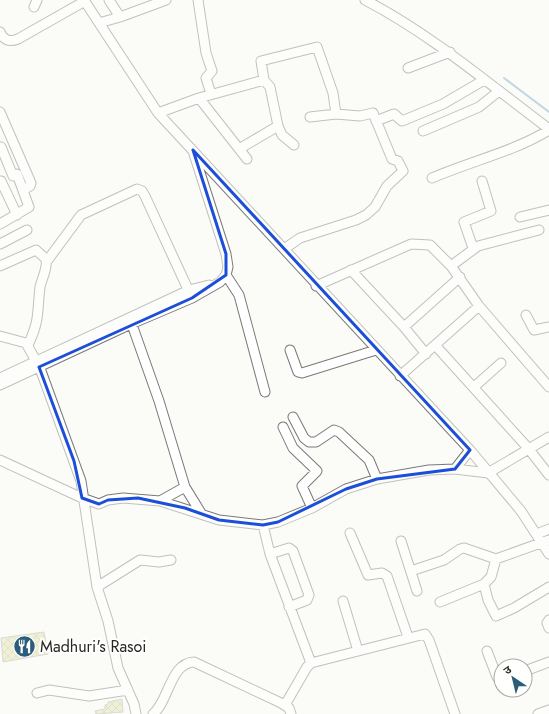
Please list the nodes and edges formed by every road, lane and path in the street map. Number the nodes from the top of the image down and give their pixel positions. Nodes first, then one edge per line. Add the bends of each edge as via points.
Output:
1 (109, 0) edge
2 (166, 0) edge
3 (198, 0) edge
4 (364, 0) edge
5 (84, 1) edge
6 (120, 17) junction
7 (99, 23) junction
8 (0, 32) edge
9 (450, 52) junction
10 (408, 68) dead end
11 (264, 80) junction
12 (484, 80) junction
13 (498, 92) junction
14 (211, 94) junction
15 (199, 98) junction
16 (0, 113) edge
17 (158, 113) junction
18 (336, 114) junction
19 (310, 117) dead end
20 (376, 121) junction
21 (278, 126) junction
22 (423, 130) dead end
23 (549, 130) edge
24 (13, 141) junction
25 (294, 145) dead end
26 (1, 147) edge
27 (239, 149) junction
28 (193, 150) junction
29 (247, 159) dead end
30 (18, 173) junction
31 (432, 178) dead end
32 (0, 181) edge
33 (482, 181) dead end
34 (549, 210) edge
35 (17, 215) junction
36 (520, 217) dead end
37 (0, 224) edge
38 (27, 230) dead end
39 (539, 230) dead end
40 (0, 244) edge
41 (284, 248) junction
42 (473, 248) junction
43 (47, 261) junction
44 (0, 266) edge
45 (451, 266) junction
46 (351, 270) junction
47 (460, 277) junction
48 (223, 278) junction
49 (316, 286) junction
50 (191, 294) junction
51 (479, 306) junction
52 (526, 315) dead end
53 (131, 321) junction
54 (404, 326) junction
55 (549, 328) edge
56 (0, 336) edge
57 (28, 345) junction
58 (435, 345) junction
59 (290, 350) dead end
60 (376, 350) junction
61 (426, 354) junction
62 (38, 363) junction
63 (501, 363) dead end
64 (400, 376) junction
65 (0, 378) edge
66 (0, 385) edge
67 (474, 387) junction
68 (549, 387) edge
69 (265, 392) dead end
70 (293, 417) dead end
71 (282, 427) dead end
72 (549, 437) edge
73 (528, 448) junction
74 (470, 450) junction
75 (0, 460) edge
76 (455, 469) junction
77 (488, 474) junction
78 (549, 475) edge
79 (377, 479) junction
80 (185, 487) junction
81 (82, 498) junction
82 (160, 501) junction
83 (99, 504) junction
84 (312, 508) junction
85 (201, 513) junction
86 (85, 518) junction
87 (263, 525) junction
88 (549, 530) edge
89 (350, 533) dead end
90 (538, 534) junction
91 (401, 541) dead end
92 (546, 542) edge
93 (270, 554) junction
94 (549, 554) edge
95 (496, 559) junction
96 (171, 560) dead end
97 (411, 571) junction
98 (484, 584) junction
99 (97, 587) junction
100 (549, 588) edge
101 (417, 590) dead end
102 (343, 601) dead end
103 (440, 602) dead end
104 (289, 607) junction
105 (549, 620) edge
106 (549, 628) edge
107 (408, 637) junction
108 (358, 651) junction
109 (487, 651) dead end
110 (549, 662) edge
111 (310, 663) junction
112 (493, 667) edge
113 (533, 667) edge
114 (128, 690) junction
115 (36, 693) dead end
116 (285, 705) junction
117 (549, 710) edge
118 (136, 714) edge
119 (153, 714) edge
120 (291, 714) edge
121 (455, 714) edge
122 (538, 714) edge

1 - 6 street
2 - 6 street
3 - 14 street via 206,53 212,71 206,78
4 - 9 street
5 - 7 street
5 - 8 street via 18,39 6,39
6 - 7 street
7 - 17 street
9 - 10 street
9 - 12 street
11 - 14 street
11 - 18 street via 261,61 317,47 332,89
11 - 21 street via 270,87
12 - 13 street
12 - 20 street via 443,104 402,121 394,114
13 - 22 street via 479,107
13 - 23 street
14 - 15 street
15 - 17 street
15 - 27 street
16 - 24 street
17 - 28 street
18 - 19 street
18 - 20 street via 356,116 371,112
20 - 41 street via 392,159 398,161 402,173 386,186 375,207 366,215 300,238
21 - 25 street via 282,135
21 - 27 street
23 - 31 street via 517,147
24 - 26 street
24 - 30 street
26 - 30 street
27 - 29 street
28 - 41 street
28 - 48 street via 226,254 228,267
30 - 32 street
30 - 35 street via 29,207
32 - 35 street
33 - 42 street via 491,211 464,222
34 - 36 street
35 - 37 street
38 - 40 street
39 - 42 street
41 - 49 street
42 - 45 street
43 - 44 street via 36,250
43 - 50 street via 81,215 137,188 145,196
43 - 57 street via 40,286 37,326
45 - 46 street via 430,246 411,244
45 - 47 street
46 - 49 street
46 - 54 street
47 - 51 street
47 - 54 street
48 - 50 street
48 - 69 street via 239,295
49 - 60 street
50 - 53 street
51 - 58 street
51 - 68 street
52 - 55 street via 534,330
53 - 62 street
53 - 80 street
54 - 61 street
56 - 57 street
57 - 62 street
58 - 61 street
58 - 67 street
59 - 60 street via 298,372 302,373
60 - 64 street
61 - 64 street
62 - 65 street
62 - 66 street
62 - 81 street via 81,481
63 - 67 street
64 - 74 street
67 - 73 street
70 - 79 street via 304,438 309,442 316,442 334,430 339,432 369,460
71 - 84 street via 293,448 317,471 302,486
72 - 73 street
73 - 77 street
73 - 78 street
74 - 76 street
74 - 77 street
75 - 81 street
76 - 77 street
76 - 79 street via 429,470
77 - 90 street
79 - 84 street via 346,488
80 - 82 street
80 - 85 street
81 - 83 street
81 - 86 street
82 - 83 street via 123,498
82 - 85 street
83 - 86 street
84 - 87 street via 278,522
85 - 87 street via 219,520
86 - 99 street
87 - 93 street
88 - 90 street
89 - 107 street via 368,575 382,573 387,576
90 - 92 street
91 - 97 street
92 - 94 street
92 - 95 street
93 - 104 street
93 - 104 street via 288,548 292,551 309,595 307,600
95 - 97 street via 464,548 444,560
95 - 98 street via 491,577
96 - 99 street via 140,560
97 - 101 street
98 - 100 street via 496,616
98 - 103 street
99 - 114 street via 108,621 118,668
102 - 108 street
104 - 111 street
105 - 106 street
107 - 108 street
107 - 121 street via 421,634 427,637
108 - 111 street
109 - 112 street
110 - 113 street
111 - 116 street
114 - 115 street via 89,696 49,690
114 - 118 street
116 - 119 street via 200,664 188,662 178,671
116 - 120 street via 291,710
117 - 122 street

